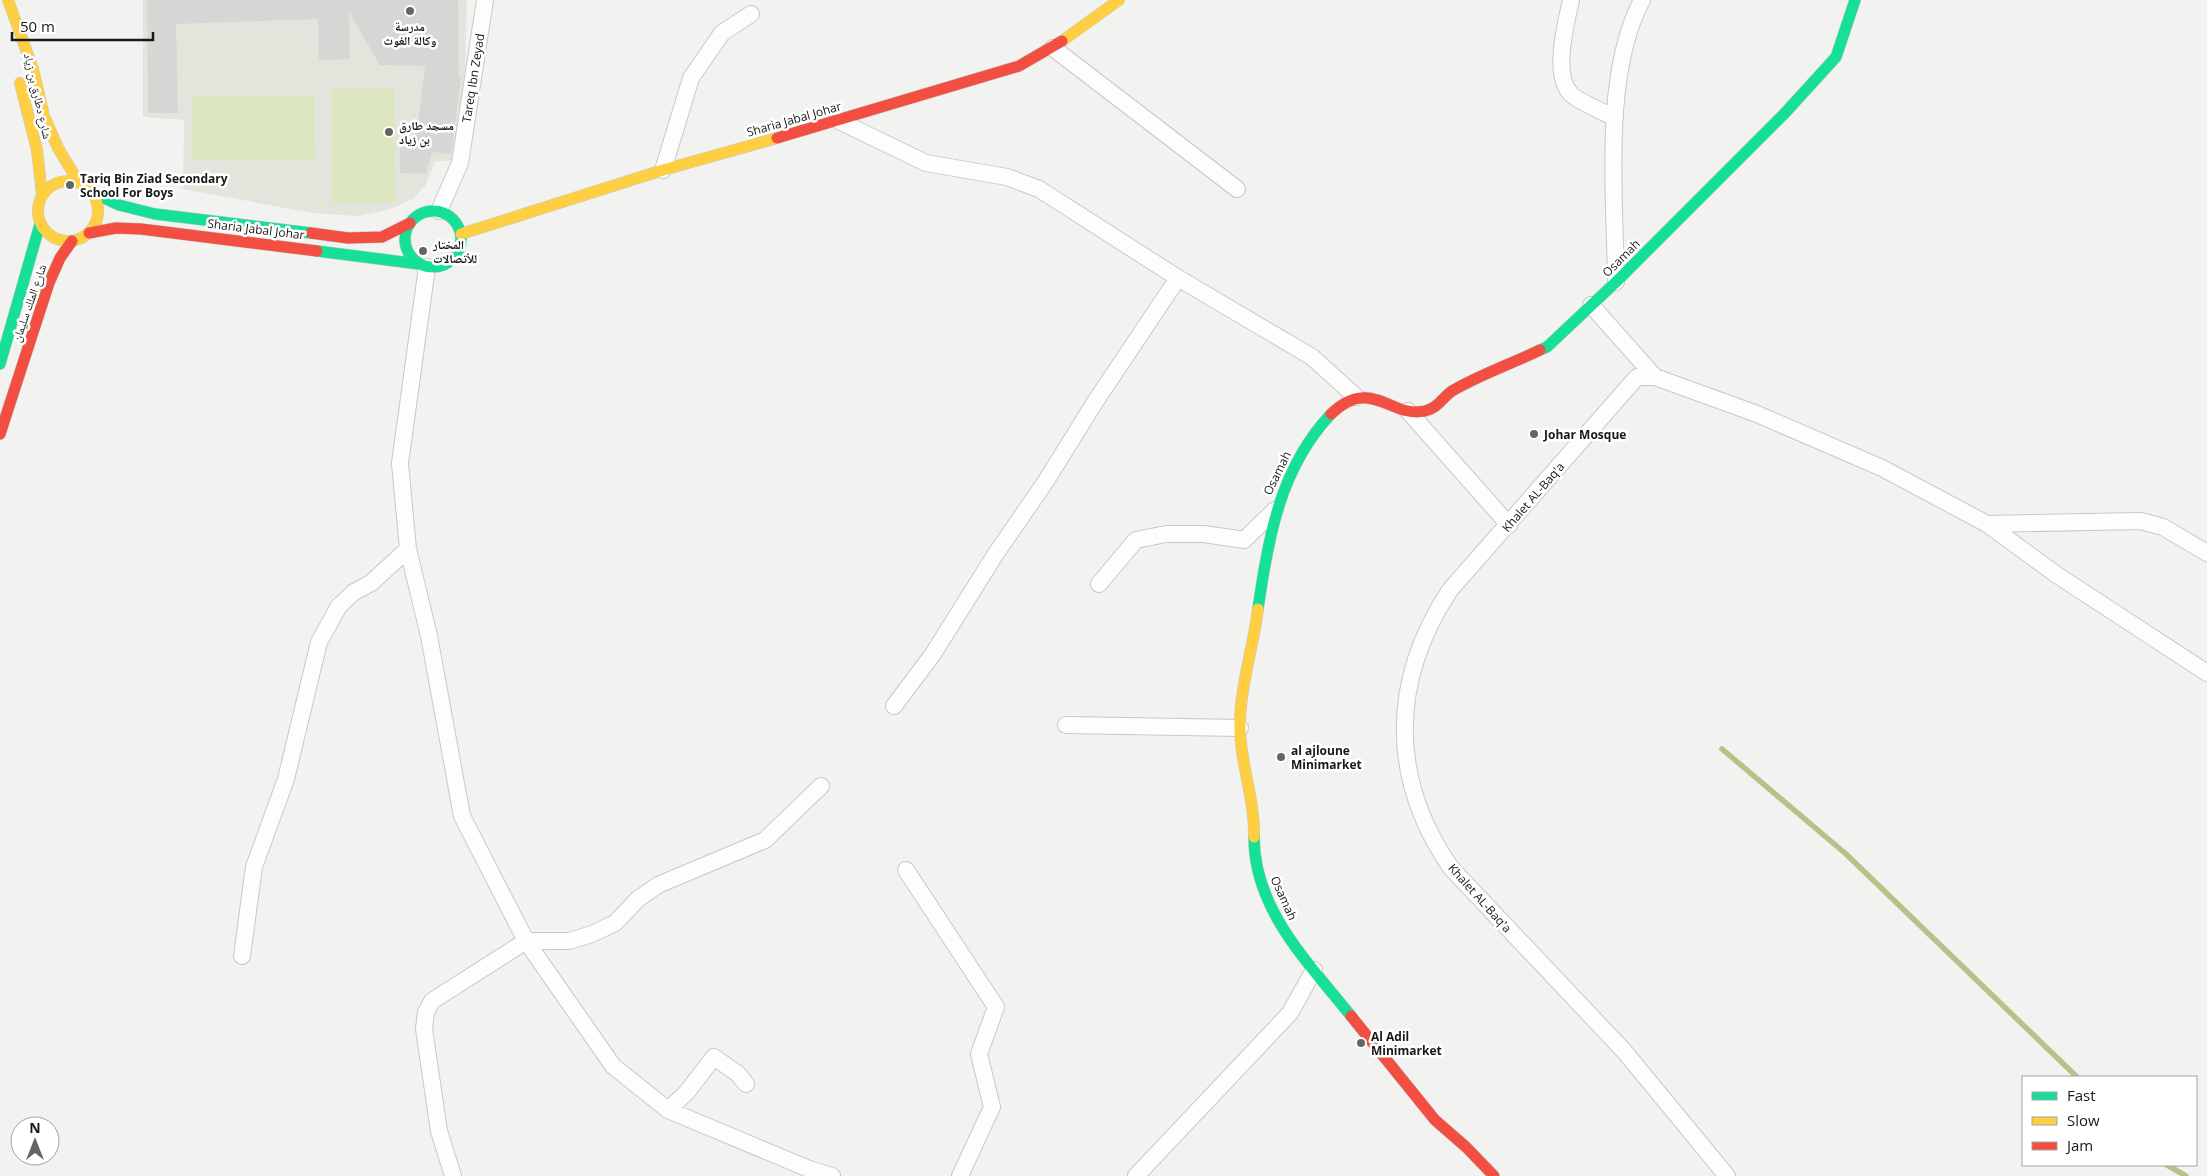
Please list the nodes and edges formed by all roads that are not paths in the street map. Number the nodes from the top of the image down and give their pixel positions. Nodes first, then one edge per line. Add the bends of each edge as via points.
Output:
1 (485, 0) edge
2 (1119, 0) edge
3 (1571, 0) edge
4 (1642, 0) edge
5 (1855, 0) edge
6 (8, 2) edge
7 (751, 14) dead end
8 (1053, 48) junction
9 (14, 54) dead end
10 (18, 71) dead end
11 (1615, 118) junction
12 (840, 121) junction
13 (663, 170) junction
14 (79, 183) junction
15 (1237, 189) dead end
16 (91, 192) junction
17 (42, 195) junction
18 (439, 211) junction
19 (410, 222) junction
20 (40, 224) junction
21 (89, 233) junction
22 (462, 234) junction
23 (72, 241) junction
24 (423, 265) junction
25 (1178, 278) junction
26 (1616, 282) junction
27 (1591, 305) junction
28 (0, 364) edge
29 (1655, 377) junction
30 (1356, 397) junction
31 (1408, 411) junction
32 (0, 434) edge
33 (1275, 510) junction
34 (1509, 524) junction
35 (1987, 524) junction
36 (408, 549) junction
37 (2207, 553) edge
38 (1099, 584) dead end
39 (2207, 673) edge
40 (894, 706) dead end
41 (1066, 725) dead end
42 (1240, 728) junction
43 (821, 786) dead end
44 (906, 870) dead end
45 (526, 941) junction
46 (242, 956) dead end
47 (1314, 970) junction
48 (746, 1084) dead end
49 (668, 1110) junction
50 (453, 1176) edge
51 (832, 1176) edge
52 (960, 1176) edge
53 (1136, 1176) edge
54 (1494, 1176) edge
55 (1727, 1176) edge

1 - 18 street, Tareq Ibn Zeyad via 460,163
2 - 8 street, Sharia Jabal Johar
3 - 11 street via 1561,56 1565,82 1571,94
4 - 11 street via 1631,20 1624,47
5 - 26 street, Osamah via 1836,57 1785,113
6 - 9 street, شارع دطارق بن زياد
6 - 14 street, شارع دطارق بن زياد via 33,68 44,116
7 - 13 street via 722,33 691,78
8 - 12 street, Sharia Jabal Johar via 1019,66
8 - 15 street
10 - 17 street, شارع دطارق بن زياد via 37,150
11 - 26 street
12 - 13 street, Sharia Jabal Johar
12 - 25 street via 926,163 1007,177 1031,186
13 - 22 street, Sharia Jabal Johar
14 - 16 street
14 - 17 street via 59,182
16 - 19 street, Sharia Jabal Johar via 120,205 155,214 348,238 382,237
16 - 21 street via 98,206 98,217
17 - 20 street via 38,210
18 - 19 street via 423,212
18 - 22 street via 454,219
19 - 24 street via 405,245
20 - 23 street via 53,238
20 - 28 street, شارع الملك سليمان
21 - 23 street
21 - 24 street, Sharia Jabal Johar via 116,228 141,229
22 - 24 street via 456,257 443,266
23 - 32 street, شارع الملك سليمان via 48,283
24 - 36 street via 400,463
25 - 30 street via 1312,357
25 - 40 street via 995,555 934,654
26 - 27 street, Osamah
27 - 29 street
27 - 31 street, Osamah via 1546,347 1451,392 1436,406
29 - 34 street, Khalet AL-Baq'a via 1637,377
29 - 35 street via 1757,414 1882,468
30 - 31 street via 1381,399
30 - 33 street, Osamah via 1337,408 1308,443 1284,485
31 - 34 street
33 - 38 street via 1244,540 1204,534 1166,534 1136,540
33 - 42 street, Osamah via 1264,555
34 - 55 street, Khalet AL-Baq'a via 1450,590 1426,630 1417,653 1407,694 1404,740 1418,808 1451,868 1624,1051
35 - 37 street via 2141,521 2163,527
35 - 39 street via 2057,575
36 - 45 street via 429,636 462,816
36 - 46 street via 340,606 319,642 286,779 254,867
41 - 42 street
42 - 47 street, Osamah via 1255,818 1255,855 1264,893 1282,928
43 - 45 street via 765,840 658,884 604,929 569,941
44 - 52 street via 996,1006 979,1054 992,1107
45 - 49 street via 613,1066
45 - 50 street via 436,997 426,1012 424,1029 439,1131
47 - 53 street via 1290,1012
47 - 54 street, Osamah via 1435,1120
48 - 49 street via 714,1057 687,1092
49 - 51 street

